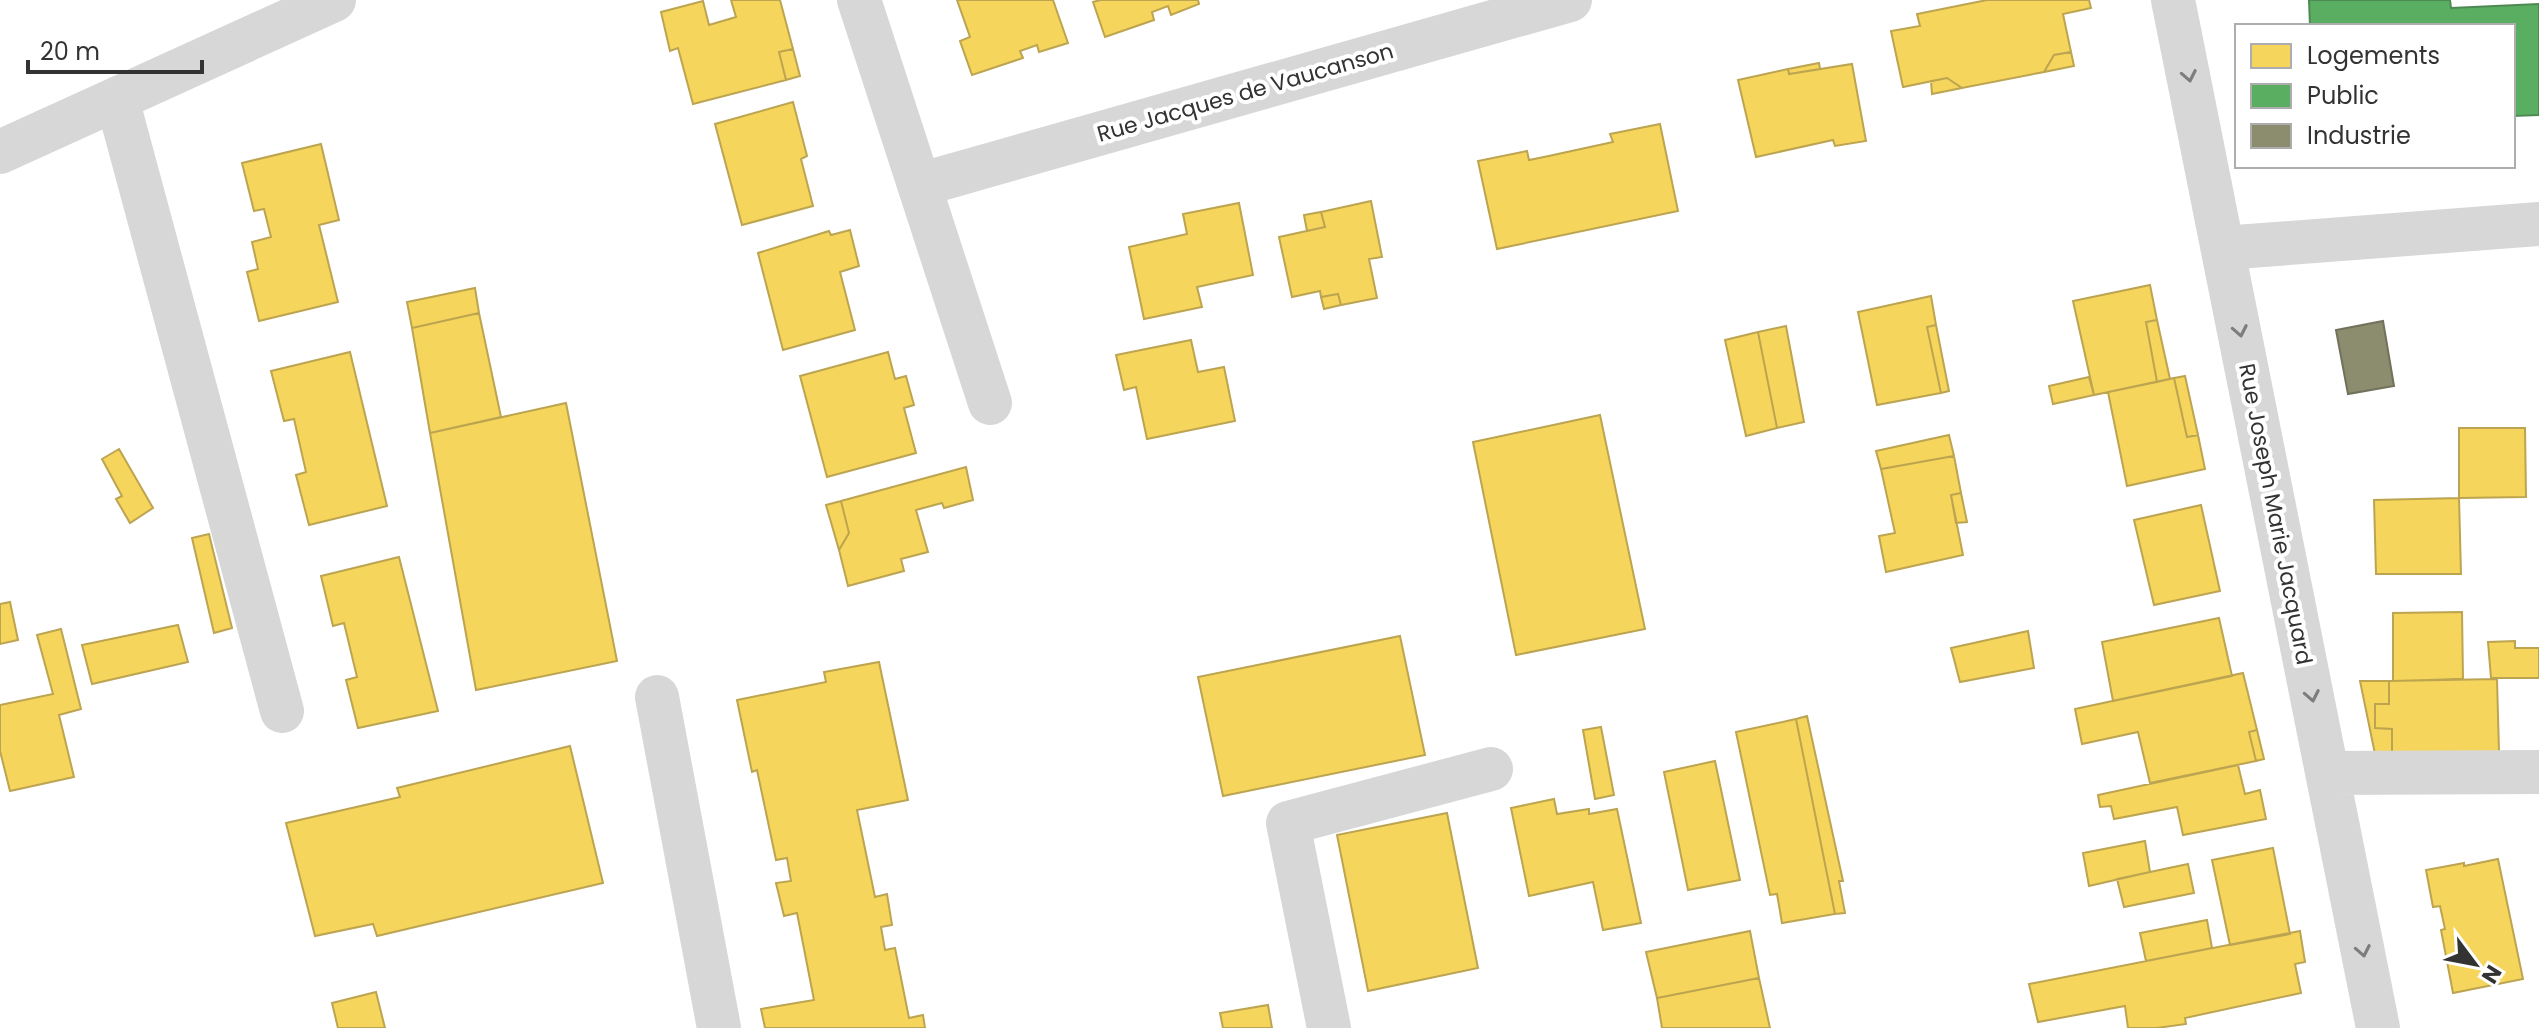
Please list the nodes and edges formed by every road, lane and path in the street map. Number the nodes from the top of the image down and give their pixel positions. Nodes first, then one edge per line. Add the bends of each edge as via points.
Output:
1 (334, 0) edge
2 (859, 0) edge
3 (1570, 0) edge
4 (2173, 0) edge
5 (117, 99) junction
6 (0, 152) edge
7 (919, 185) junction
8 (2539, 224) edge
9 (2223, 248) junction
10 (990, 403) dead end
11 (657, 697) dead end
12 (282, 711) dead end
13 (1491, 769) dead end
14 (2539, 772) edge
15 (2327, 773) junction
16 (719, 1028) edge
17 (1329, 1028) edge
18 (2378, 1028) edge

1 - 5 street
2 - 7 street
3 - 7 street, Rue Jacques de Vaucanson
4 -> 9 street, Rue Joseph Marie Jacquard
5 - 6 street
5 - 12 street
7 - 10 street
8 - 9 street
9 -> 15 street, Rue Joseph Marie Jacquard
11 - 16 street
13 - 17 street via 1288,823
14 - 15 street
15 -> 18 street, Rue Joseph Marie Jacquard

